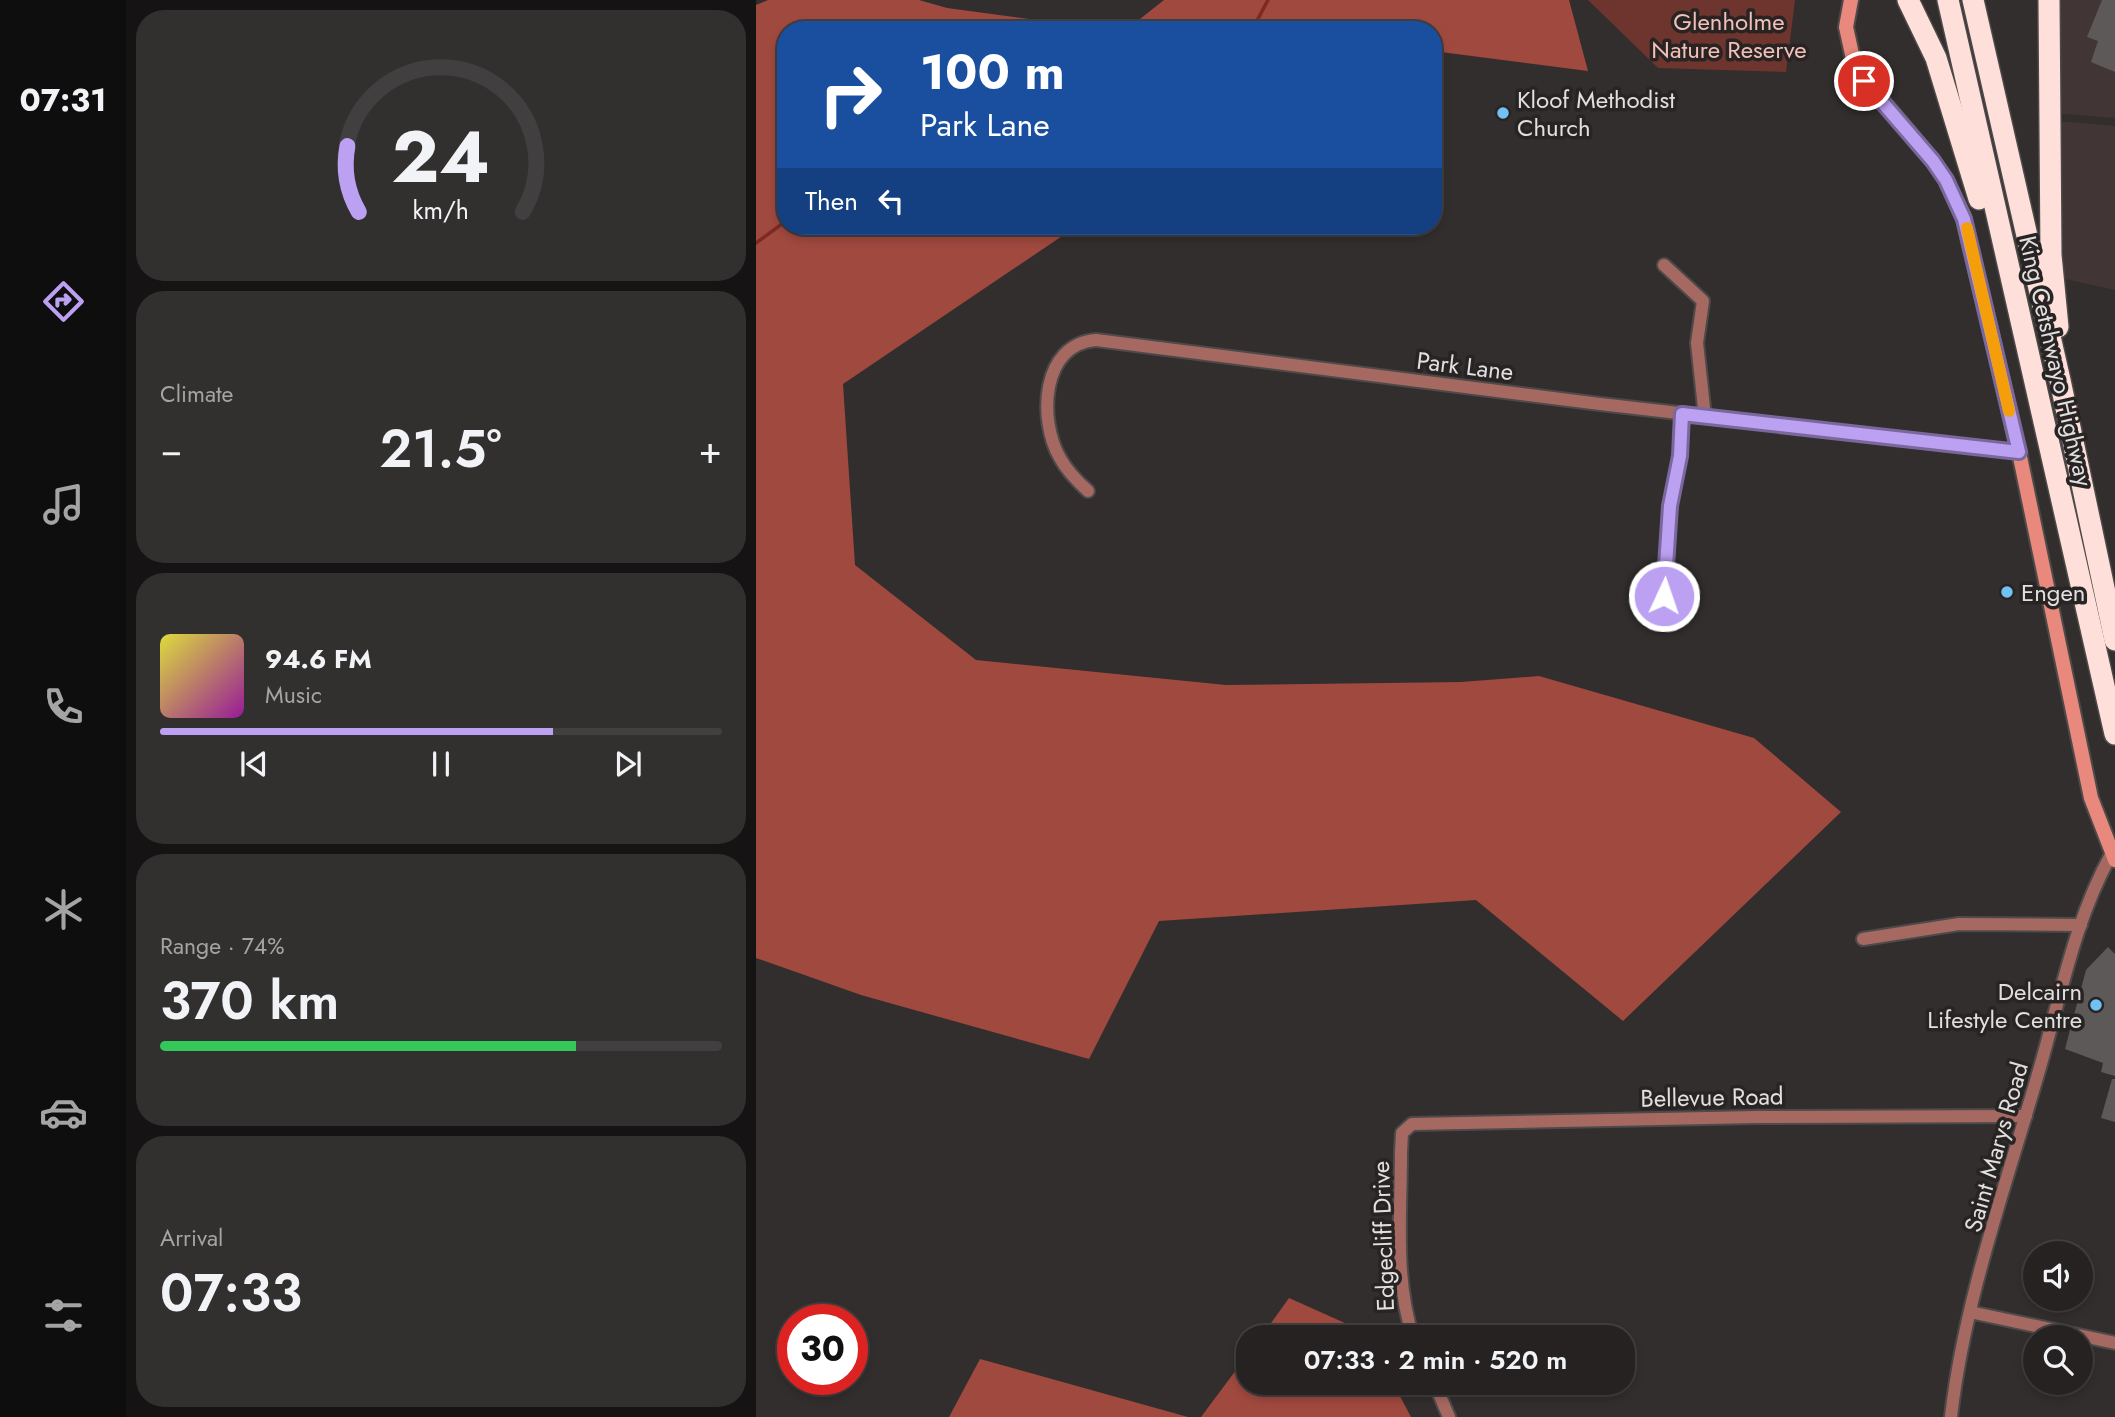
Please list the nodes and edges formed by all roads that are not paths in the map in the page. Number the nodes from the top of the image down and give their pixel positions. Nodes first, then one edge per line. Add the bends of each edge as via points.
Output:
1 (1850, 0) edge
2 (1908, 0) edge
3 (1948, 0) edge
4 (1973, 0) edge
5 (2049, 0) edge
6 (1664, 265) dead end
7 (2013, 296) junction
8 (2060, 380) junction
9 (1682, 414) junction
10 (1705, 417) junction
11 (2019, 452) junction
12 (1088, 491) dead end
13 (1664, 596) dead end
14 (2115, 640) edge
15 (2115, 734) edge
16 (2113, 856) edge
17 (2081, 925) junction
18 (1863, 939) dead end
19 (2026, 1115) junction
20 (1402, 1133) joint
21 (1970, 1312) junction
22 (1409, 1325) edge
23 (2115, 1343) edge
24 (1440, 1395) edge
25 (1449, 1417) edge
26 (1951, 1417) edge

1 - 11 street via 1846,27 1855,68 1933,161 1964,219
2 - 7 highway via 1936,58 1989,235
3 - 7 highway, King Cetshwayo Highway
4 - 8 highway, King Cetshwayo Highway
5 - 8 highway via 2051,255
6 - 10 street via 1703,301 1697,343
7 - 15 highway, King Cetshwayo Highway
8 - 14 highway, King Cetshwayo Highway
9 - 10 street, Park Lane
9 - 12 street, Park Lane via 1083,341 1061,359 1046,402 1060,458
9 - 13 street
10 - 11 street, Park Lane
11 - 16 street via 2091,798
16 - 17 street, Saint Marys Road via 2092,890
17 - 18 street via 1959,924
17 - 19 street, Saint Marys Road
19 - 20 street, Bellevue Road via 1422,1123 1412,1124
19 - 21 street, Saint Marys Road
20 - 22 street, Edgecliff Drive via 1402,1282
21 - 23 street
21 - 26 street, Saint Marys Road
24 - 25 street

